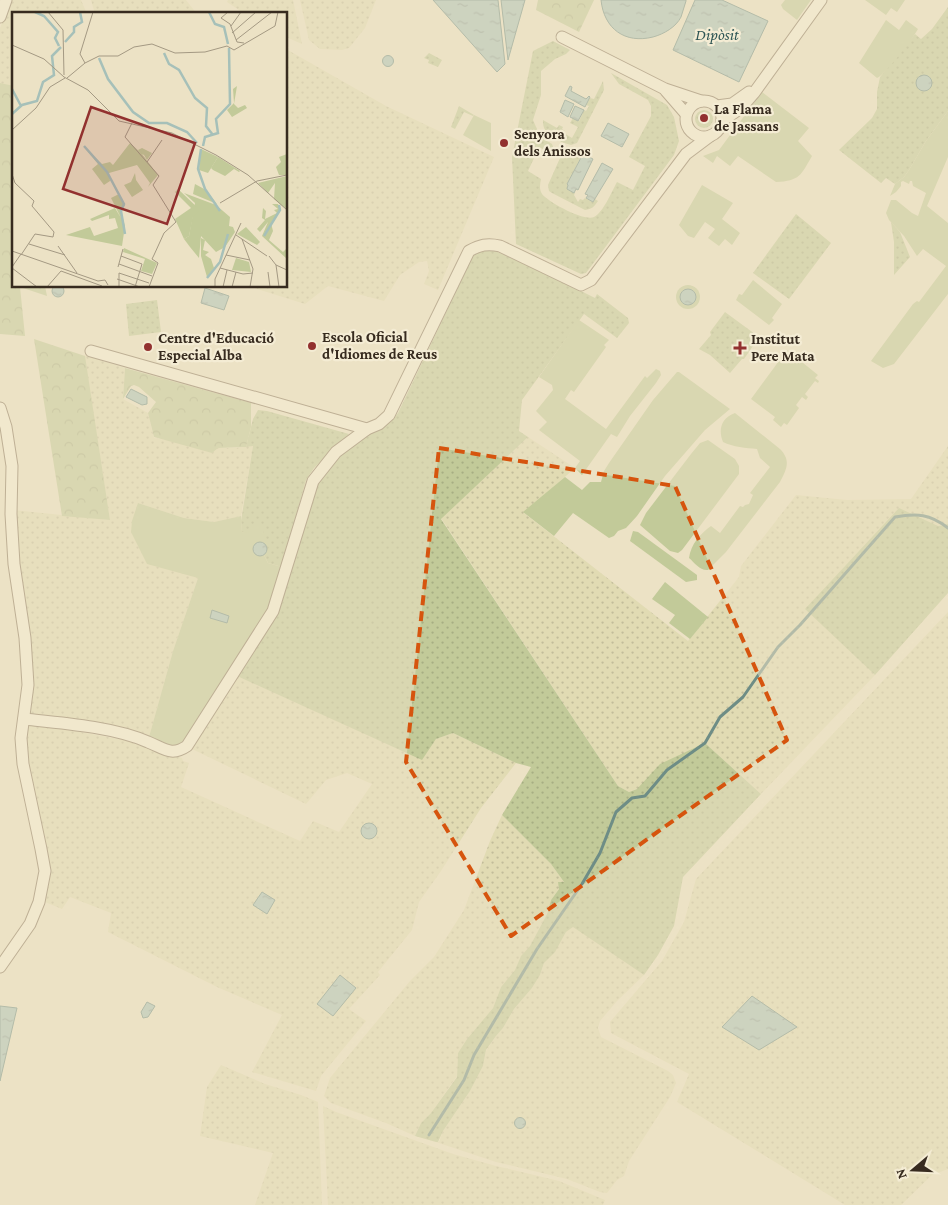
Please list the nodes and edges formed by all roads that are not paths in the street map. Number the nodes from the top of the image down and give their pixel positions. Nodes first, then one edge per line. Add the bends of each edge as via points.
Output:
1 (6, 0) edge
2 (821, 0) edge
3 (0, 17) edge
4 (562, 37) dead end
5 (757, 87) junction
6 (665, 89) junction
7 (701, 100) junction
8 (717, 106) junction
9 (686, 114) junction
10 (722, 121) junction
11 (688, 129) junction
12 (710, 136) junction
13 (686, 154) junction
14 (91, 351) dead end
15 (0, 408) edge
16 (367, 429) junction
17 (24, 719) junction
18 (0, 967) edge

1 - 3 street
2 - 5 street
4 - 6 street
5 - 8 street via 732,104
5 - 10 street via 741,108
6 - 7 street
6 - 9 street
7 - 8 street
7 - 9 street via 692,104
8 - 10 street
9 - 11 street
10 - 12 street via 718,131
11 - 12 street via 698,136
11 - 13 street
12 - 13 street
13 - 16 street via 591,280 581,285 500,246 479,245 469,251 390,415
14 - 16 street
15 - 17 street via 12,466 11,514 28,685
16 - 17 street via 336,452 313,481 273,611 187,746 169,752 126,734
17 - 18 street via 21,738 23,764 44,871 39,902 30,924

